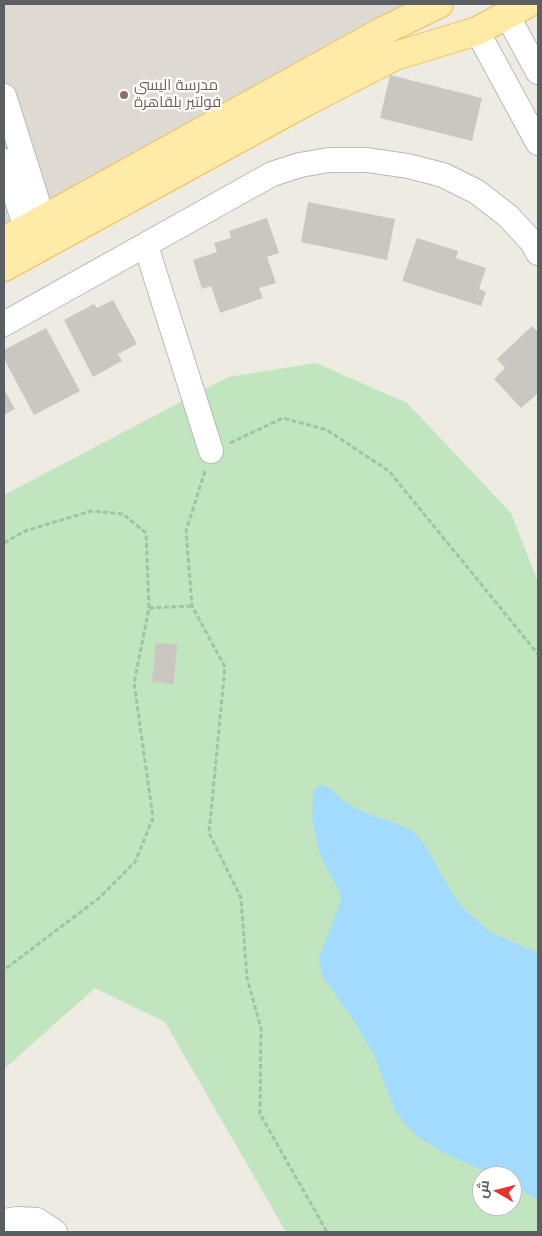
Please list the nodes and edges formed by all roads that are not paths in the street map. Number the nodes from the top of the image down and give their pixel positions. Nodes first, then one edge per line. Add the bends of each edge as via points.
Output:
1 (439, 4) edge
2 (517, 9) edge
3 (478, 30) junction
4 (538, 72) edge
5 (4, 96) edge
6 (538, 143) edge
7 (4, 161) edge
8 (24, 229) edge
9 (146, 246) junction
10 (538, 253) edge
11 (4, 266) edge
12 (4, 324) edge
13 (210, 451) road end
14 (4, 1221) edge
15 (55, 1232) edge

1 - 8 main road via 383,31
2 - 3 main road
2 - 4 street
3 - 6 street
3 - 11 main road via 395,56
5 - 8 street
7 - 8 street
9 - 10 street via 272,174 329,160 367,160 443,175 477,192 508,216
9 - 12 street
9 - 13 street
14 - 15 street via 37,1220

